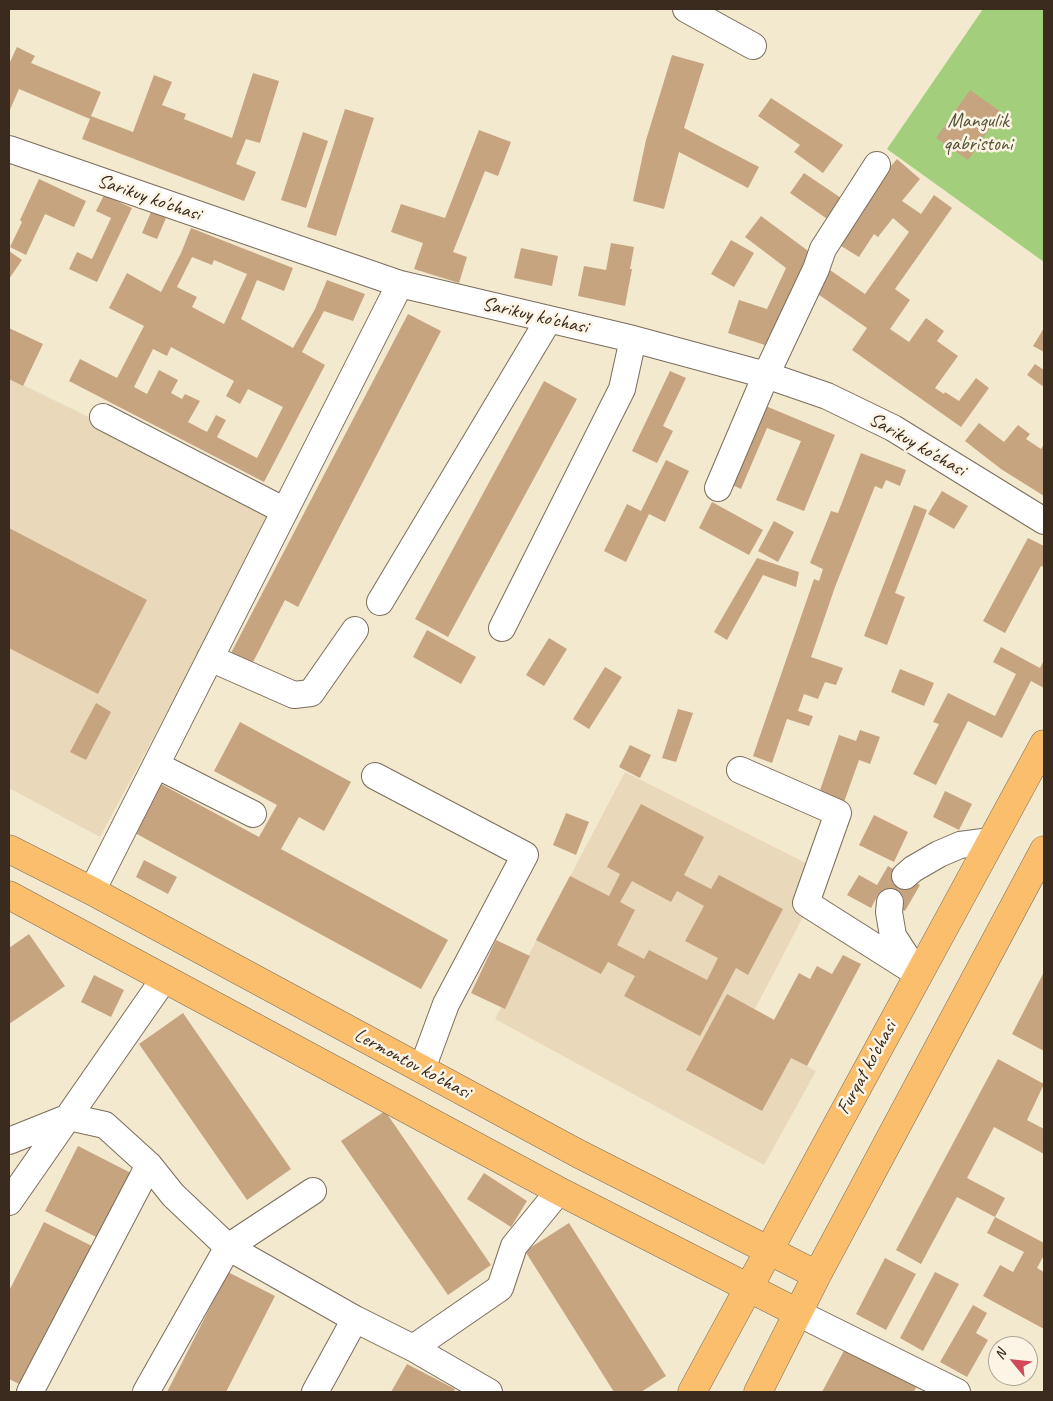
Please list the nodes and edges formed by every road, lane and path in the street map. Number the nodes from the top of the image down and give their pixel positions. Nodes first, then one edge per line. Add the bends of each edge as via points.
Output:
1 (686, 9) edge
2 (753, 46) dead end
3 (9, 149) edge
4 (877, 164) dead end
5 (400, 284) junction
6 (549, 319) junction
7 (633, 339) junction
8 (766, 375) junction
9 (103, 417) dead end
10 (718, 488) dead end
11 (284, 511) junction
12 (1044, 521) edge
13 (380, 602) dead end
14 (502, 628) dead end
15 (355, 630) dead end
16 (210, 658) junction
17 (1044, 744) edge
18 (156, 765) junction
19 (740, 770) dead end
20 (375, 776) dead end
21 (253, 814) dead end
22 (991, 841) junction
23 (9, 849) edge
24 (1044, 850) edge
25 (905, 876) dead end
26 (92, 891) junction
27 (9, 895) edge
28 (890, 902) dead end
29 (918, 974) junction
30 (164, 979) junction
31 (422, 1069) junction
32 (69, 1118) junction
33 (9, 1141) edge
34 (149, 1165) junction
35 (313, 1191) dead end
36 (559, 1191) junction
37 (9, 1202) edge
38 (228, 1246) junction
39 (768, 1250) junction
40 (817, 1276) junction
41 (748, 1287) junction
42 (798, 1313) junction
43 (355, 1319) junction
44 (413, 1348) junction
45 (30, 1392) edge
46 (146, 1392) edge
47 (315, 1392) edge
48 (489, 1392) edge
49 (692, 1392) edge
50 (758, 1392) edge
51 (957, 1392) edge

1 - 2 street
3 - 5 street, Sarikuy ko'chasi
4 - 8 street via 823,249
5 - 6 street, Sarikuy ko'chasi
5 - 11 street
6 - 7 street, Sarikuy ko'chasi
6 - 13 street
7 - 8 street, Sarikuy ko'chasi
7 - 14 street via 622,388
8 - 10 street
8 - 12 street, Sarikuy ko'chasi via 827,396 893,428
9 - 11 street
11 - 16 street
15 - 16 street via 311,693 294,695
16 - 18 street
17 - 22 main road, Furqat ko'chasi
18 - 21 street
18 - 26 street
19 - 29 street via 838,813 806,903
20 - 31 street via 525,855 446,1004
22 - 25 street via 960,845
22 - 29 main road, Furqat ko'chasi
23 - 26 main road, Lermontov ko’chasi
24 - 40 main road
26 - 31 main road, Lermontov ko’chasi
27 - 30 main road, Lermontov ko’chasi
28 - 29 street via 893,936
29 - 39 main road, Furqat ko'chasi
30 - 32 street
30 - 36 main road, Lermontov ko’chasi
31 - 39 main road, Lermontov ko’chasi via 579,1154
32 - 33 street
32 - 34 street via 105,1125
32 - 37 street
34 - 38 street via 172,1195
34 - 45 street
35 - 38 street
36 - 41 main road, Lermontov ko’chasi
36 - 44 street via 514,1246 500,1288
38 - 43 street
38 - 46 street
39 - 40 main road, Lermontov ko’chasi
39 - 41 main road, Furqat ko'chasi
40 - 42 main road
41 - 42 main road, Lermontov ko’chasi
41 - 49 main road, Furqat ko'chasi
42 - 50 main road
42 - 51 street
43 - 44 street
43 - 47 street
44 - 48 street

